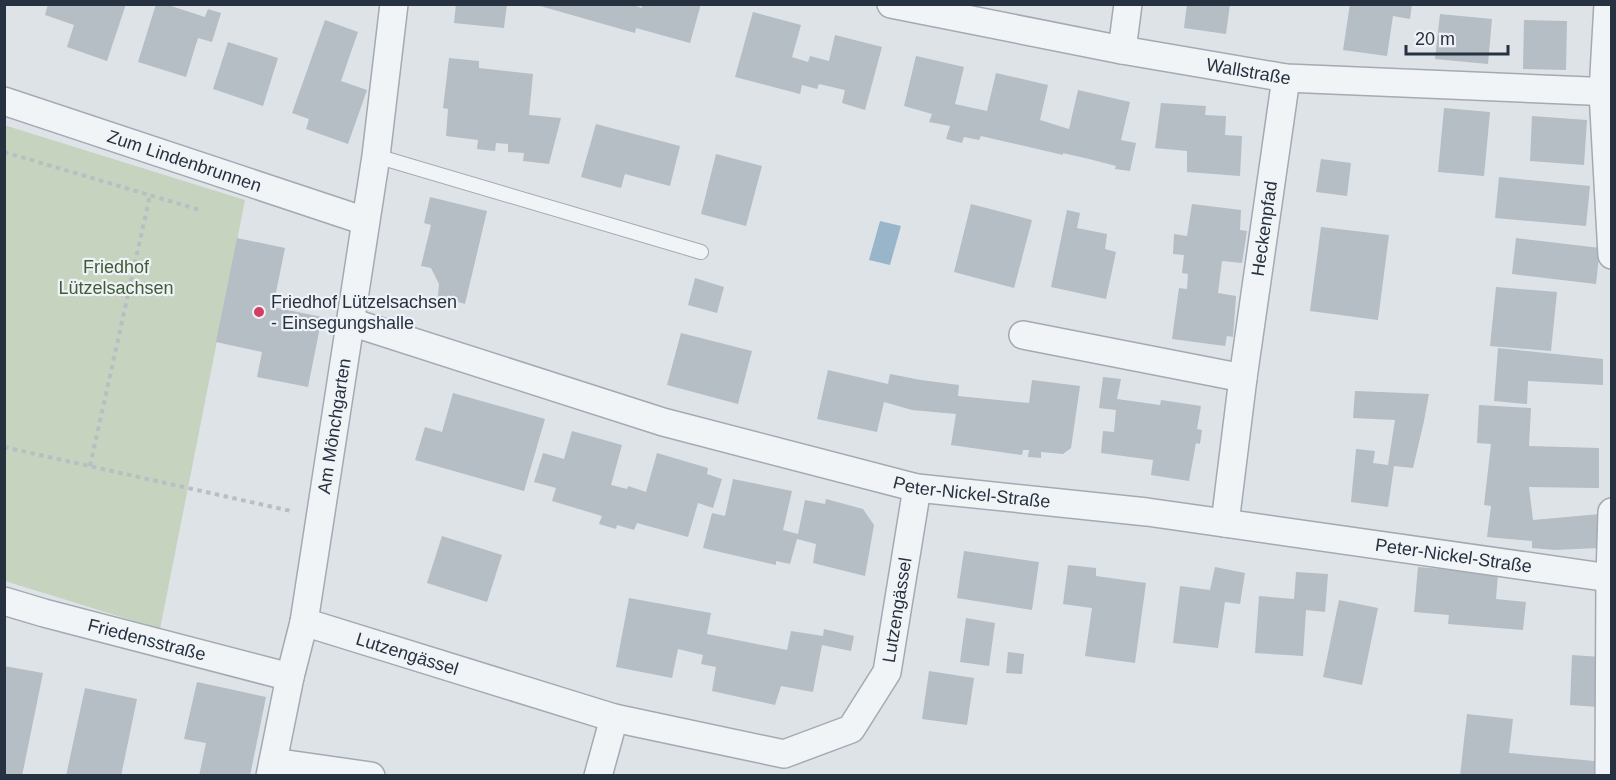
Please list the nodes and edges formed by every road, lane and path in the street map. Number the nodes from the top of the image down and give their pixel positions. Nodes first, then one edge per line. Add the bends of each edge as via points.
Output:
1 (394, 4) edge
2 (891, 4) edge
3 (1128, 4) edge
4 (1608, 4) edge
5 (1122, 50) junction
6 (1286, 78) junction
7 (1607, 92) edge
8 (4, 100) edge
9 (4, 152) edge
10 (376, 156) junction
11 (150, 195) junction
12 (200, 210) dead end
13 (365, 221) junction
14 (701, 252) dead end
15 (1611, 255) edge
16 (351, 322) junction
17 (1023, 335) dead end
18 (1243, 378) junction
19 (4, 447) edge
20 (90, 466) junction
21 (917, 488) junction
22 (1611, 512) edge
23 (321, 518) junction
24 (1225, 523) junction
25 (1610, 578) junction
26 (4, 601) edge
27 (304, 622) junction
28 (290, 677) junction
29 (614, 718) junction
30 (272, 769) edge
31 (371, 776) edge
32 (598, 776) edge
33 (1608, 776) edge

1 - 10 street, Am Mönchgarten
2 - 5 street, Wallstraße
3 - 5 street
4 - 7 street
5 - 6 street, Wallstraße
6 - 7 street, Wallstraße
6 - 18 street, Heckenpfad
7 - 15 street
8 - 13 street, Zum Lindenbrunnen
9 - 11 path
10 - 13 street, Am Mönchgarten
10 - 14 lane
11 - 12 path
11 - 20 path
13 - 16 street, Am Mönchgarten
16 - 21 street, Peter-Nickel-Straße via 663,422
16 - 23 street, Am Mönchgarten
17 - 18 street
18 - 24 street, Heckenpfad
19 - 20 path
20 - 23 path
21 - 24 street, Peter-Nickel-Straße
21 - 29 street, Lutzengässel via 887,672 851,729 784,754
22 - 25 street
23 - 27 street, Am Mönchgarten
24 - 25 street, Peter-Nickel-Straße
25 - 33 street
26 - 28 street, Friedensstraße
27 - 28 street, Am Mönchgarten
27 - 29 street, Lutzengässel
28 - 30 street, Am Mönchgarten
29 - 32 street
30 - 31 street

